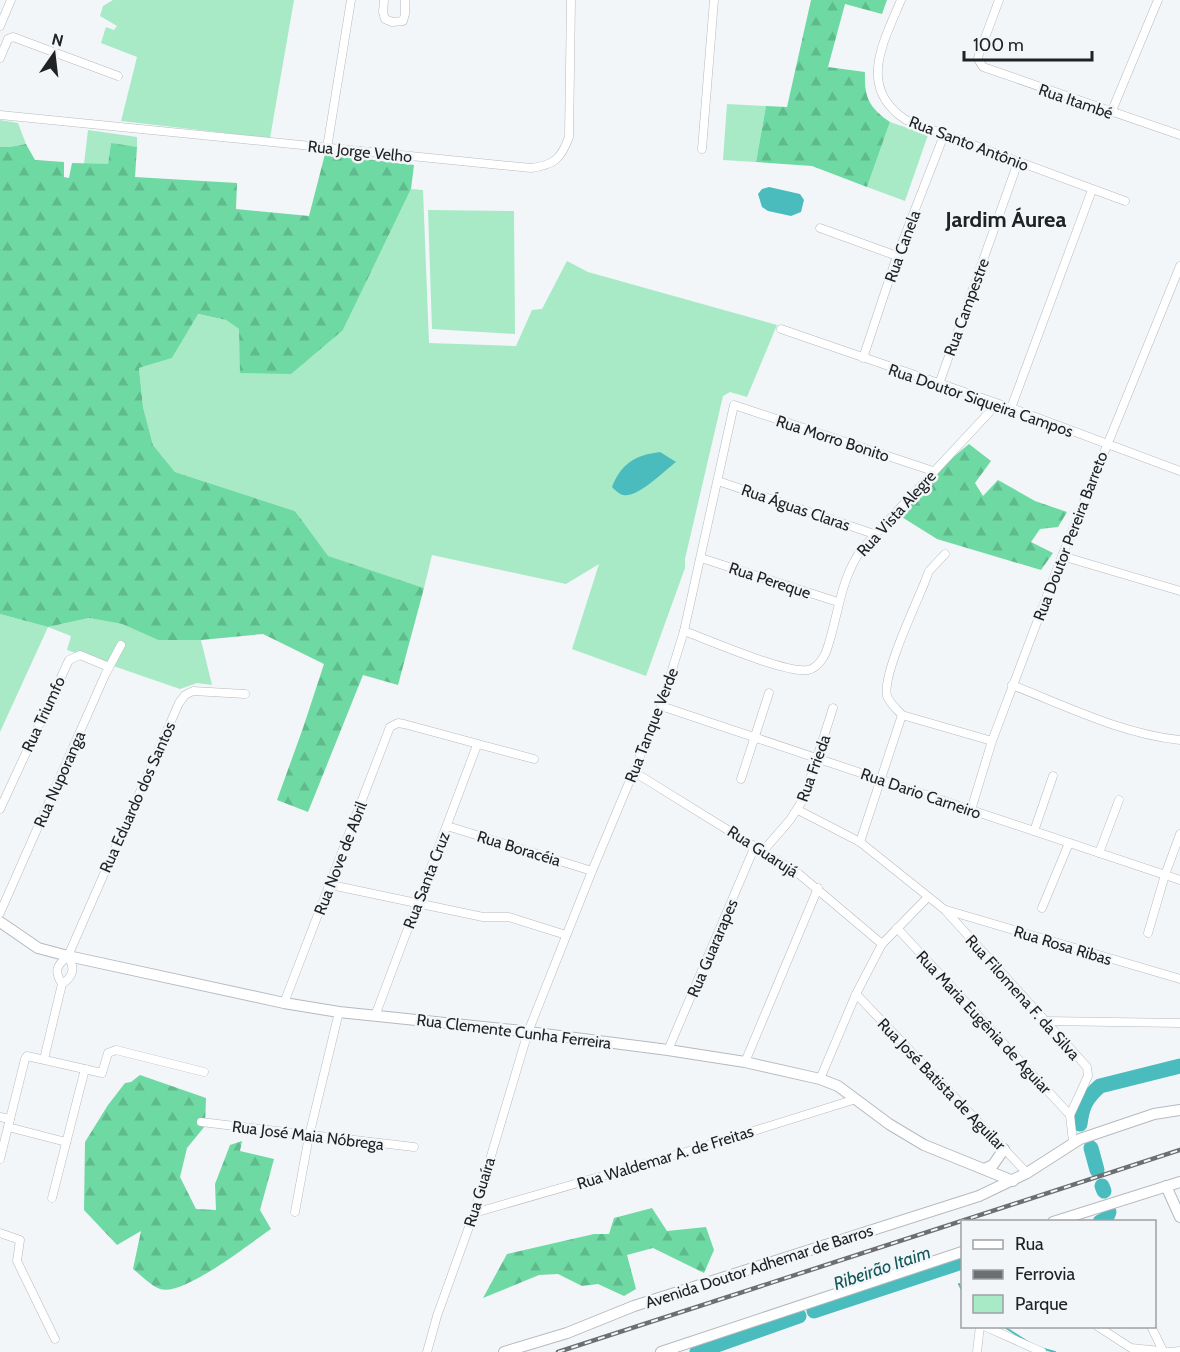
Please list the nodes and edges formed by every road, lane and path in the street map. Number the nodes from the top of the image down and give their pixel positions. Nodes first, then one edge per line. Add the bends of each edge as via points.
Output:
1 (11, 0) edge
2 (351, 0) edge
3 (384, 0) edge
4 (405, 0) edge
5 (571, 0) edge
6 (714, 0) edge
7 (901, 0) edge
8 (999, 0) edge
9 (1158, 0) edge
10 (0, 26) edge
11 (0, 58) edge
12 (118, 76) dead end
13 (1111, 113) junction
14 (0, 115) edge
15 (944, 135) junction
16 (1180, 135) edge
17 (327, 148) junction
18 (702, 148) dead end
19 (1018, 162) junction
20 (1092, 190) junction
21 (1125, 201) dead end
22 (820, 228) dead end
23 (897, 256) junction
24 (1180, 266) edge
25 (781, 329) dead end
26 (863, 358) junction
27 (939, 384) junction
28 (998, 404) junction
29 (734, 405) joint
30 (1011, 408) junction
31 (1106, 445) junction
32 (933, 471) junction
33 (1180, 471) edge
34 (718, 481) junction
35 (874, 534) junction
36 (945, 554) dead end
37 (1062, 556) junction
38 (701, 558) junction
39 (1180, 591) edge
40 (838, 602) junction
41 (684, 631) junction
42 (121, 645) dead end
43 (109, 667) junction
44 (1012, 685) junction
45 (769, 693) dead end
46 (245, 694) dead end
47 (661, 706) junction
48 (833, 708) dead end
49 (902, 715) junction
50 (754, 737) junction
51 (1180, 740) edge
52 (992, 741) junction
53 (477, 745) junction
54 (534, 759) dead end
55 (818, 759) junction
56 (634, 772) junction
57 (1053, 776) dead end
58 (741, 779) dead end
59 (880, 780) junction
60 (1119, 800) dead end
61 (0, 808) edge
62 (798, 810) junction
63 (971, 810) junction
64 (447, 826) junction
65 (1034, 831) junction
66 (1180, 834) edge
67 (860, 842) junction
68 (1069, 843) junction
69 (755, 846) junction
70 (763, 851) junction
71 (1100, 853) junction
72 (592, 871) junction
73 (1165, 875) junction
74 (1180, 880) edge
75 (331, 885) junction
76 (818, 888) junction
77 (927, 898) junction
78 (418, 903) junction
79 (1042, 908) dead end
80 (945, 910) junction
81 (0, 913) edge
82 (0, 922) edge
83 (897, 928) junction
84 (1148, 933) dead end
85 (566, 936) junction
86 (882, 944) junction
87 (68, 956) junction
88 (1180, 979) edge
89 (62, 984) junction
90 (856, 994) junction
91 (284, 1003) junction
92 (339, 1012) junction
93 (375, 1016) junction
94 (1046, 1021) junction
95 (1180, 1023) edge
96 (528, 1032) junction
97 (668, 1050) junction
98 (44, 1059) junction
99 (745, 1062) junction
100 (85, 1069) junction
101 (204, 1072) dead end
102 (820, 1079) junction
103 (856, 1099) junction
104 (1180, 1110) edge
105 (1070, 1115) junction
106 (0, 1117) edge
107 (201, 1122) dead end
108 (9, 1123) junction
109 (309, 1136) junction
110 (1077, 1141) junction
111 (66, 1142) junction
112 (414, 1147) dead end
113 (1004, 1149) junction
114 (0, 1159) edge
115 (984, 1169) junction
116 (1027, 1173) junction
117 (1013, 1181) junction
118 (1180, 1182) edge
119 (1166, 1186) junction
120 (52, 1198) dead end
121 (294, 1212) dead end
122 (474, 1213) junction
123 (1180, 1217) edge
124 (1056, 1220) edge
125 (0, 1233) edge
126 (961, 1253) edge
127 (982, 1328) edge
128 (987, 1328) edge
129 (1100, 1328) edge
130 (1152, 1328) edge
131 (55, 1339) dead end
132 (1130, 1350) edge
133 (1164, 1351) edge
134 (1180, 1351) edge
135 (428, 1352) edge
136 (504, 1352) edge
137 (661, 1352) edge
138 (977, 1352) edge
139 (1042, 1352) edge

1 - 10 street
2 - 17 street
3 - 4 street via 385,19 392,22 403,21
5 - 17 street, Rua Jorge Velho via 569,137 554,162 531,168
6 - 18 street
7 - 15 street, Rua Santo Antônio via 882,48 878,87 894,113
8 - 13 street, Rua Itambé via 978,59 982,67
9 - 13 street
11 - 12 street via 7,41 13,38
13 - 16 street, Rua Itambé
14 - 17 street, Rua Jorge Velho
15 - 19 street, Rua Santo Antônio
15 - 23 street, Rua Canela
19 - 20 street, Rua Santo Antônio
19 - 27 street, Rua Campestre
20 - 21 street, Rua Santo Antônio
20 - 30 street
22 - 23 street
23 - 26 street, Rua Canela
24 - 31 street, Rua Doutor Pereira Barreto
25 - 26 street, Rua Doutor Siqueira Campos
26 - 27 street, Rua Doutor Siqueira Campos
27 - 28 street, Rua Doutor Siqueira Campos
28 - 30 street, Rua Doutor Siqueira Campos
28 - 32 street, Rua Vista Alegre
29 - 32 street, Rua Morro Bonito
29 - 34 street, Rua Tanque Verde
30 - 31 street, Rua Doutor Siqueira Campos
31 - 33 street, Rua Doutor Siqueira Campos
31 - 37 street, Rua Doutor Pereira Barreto
32 - 35 street, Rua Vista Alegre
34 - 35 street, Rua Águas Claras
34 - 38 street, Rua Tanque Verde
35 - 40 street, Rua Vista Alegre via 853,562
36 - 49 street via 929,571 890,670 887,695
37 - 39 street
37 - 44 street, Rua Doutor Pereira Barreto
38 - 40 street, Rua Pereque
38 - 41 street, Rua Tanque Verde
40 - 41 street, Rua Vista Alegre via 828,647 818,664 809,670 782,667
41 - 47 street, Rua Tanque Verde
42 - 43 street, Rua Nuporanga
43 - 61 street, Rua Triumfo via 80,655 69,660
43 - 81 street, Rua Nuporanga
44 - 51 street via 1105,721 1158,738
44 - 52 street, Rua Doutor Pereira Barreto
45 - 50 street
46 - 87 street, Rua Eduardo dos Santos via 193,691 182,698
47 - 50 street, Rua Dario Carneiro
47 - 56 street, Rua Tanque Verde
48 - 55 street, Rua Frieda
49 - 52 street
49 - 59 street
50 - 55 street, Rua Dario Carneiro
50 - 58 street
52 - 63 street, Rua Doutor Pereira Barreto
53 - 54 street
53 - 64 street, Rua Santa Cruz
53 - 75 street, Rua Nove de Abril via 404,723 393,724
55 - 59 street, Rua Dario Carneiro
55 - 62 street, Rua Frieda
56 - 69 street, Rua Guarujá
56 - 72 street, Rua Tanque Verde
57 - 65 street
59 - 63 street, Rua Dario Carneiro
59 - 67 street
60 - 71 street
62 - 67 street, Rua Filomena F. da Silva
62 - 70 street, Rua Frieda
63 - 65 street, Rua Dario Carneiro
64 - 72 street, Rua Boracéia
64 - 78 street, Rua Santa Cruz
65 - 68 street, Rua Dario Carneiro
66 - 73 street
67 - 77 street, Rua Filomena F. da Silva
68 - 71 street, Rua Dario Carneiro
68 - 79 street
69 - 70 street, Rua Guarujá
69 - 97 street, Rua Guararapes
70 - 76 street, Rua Guarujá
71 - 73 street, Rua Dario Carneiro
72 - 85 street, Rua Tanque Verde
73 - 74 street, Rua Dario Carneiro
73 - 84 street
75 - 78 street
75 - 91 street, Rua Nove de Abril
76 - 86 street, Rua Guarujá
76 - 99 street
77 - 80 street, Rua Filomena F. da Silva
77 - 83 street
78 - 85 street via 483,917 516,919
78 - 93 street, Rua Santa Cruz
80 - 88 street, Rua Rosa Ribas
80 - 94 street, Rua Filomena F. da Silva
82 - 87 street, Rua Clemente Cunha Ferreira via 38,948
83 - 86 street
83 - 105 street, Rua Maria Eugênia de Aguiar
85 - 96 street, Rua Tanque Verde
86 - 90 street
87 - 89 street via 57,969
87 - 89 street via 73,973
87 - 91 street, Rua Clemente Cunha Ferreira
89 - 98 street
90 - 102 street
90 - 113 street, Rua José Batista de Aguilar
91 - 92 street, Rua Clemente Cunha Ferreira
92 - 93 street, Rua Clemente Cunha Ferreira
92 - 109 street
93 - 96 street, Rua Clemente Cunha Ferreira
94 - 95 street
94 - 105 street, Rua Filomena F. da Silva via 1087,1067
96 - 97 street, Rua Clemente Cunha Ferreira
96 - 122 street, Rua Guaíra
97 - 99 street, Rua Clemente Cunha Ferreira
98 - 100 street
98 - 108 street via 31,1055 25,1059
99 - 102 street, Rua Clemente Cunha Ferreira
100 - 101 street via 102,1073 108,1053 116,1050
100 - 111 street
102 - 103 street, Rua Clemente Cunha Ferreira
103 - 115 street, Rua Clemente Cunha Ferreira via 924,1145
103 - 122 street, Rua Waldemar A. de Freitas
104 - 110 street, Avenida Doutor Adhemar de Barros via 1154,1114
105 - 110 street, Rua Filomena F. da Silva
106 - 108 street
107 - 109 street, Rua José Maia Nóbrega
108 - 111 street
108 - 114 street
109 - 112 street, Rua José Maia Nóbrega
109 - 121 street
110 - 116 street, Avenida Doutor Adhemar de Barros
111 - 120 street
113 - 115 street via 993,1165
113 - 116 street, Rua José Batista de Aguilar
115 - 117 street, Rua Clemente Cunha Ferreira
116 - 117 street, Avenida Doutor Adhemar de Barros
117 - 136 street, Avenida Doutor Adhemar de Barros via 979,1196 634,1306 567,1333
118 - 119 street
119 - 123 street
119 - 124 street
122 - 135 street, Rua Guaíra
125 - 131 street via 20,1240 17,1261
126 - 137 street
127 - 138 street
128 - 139 street
129 - 132 street
130 - 133 street
132 - 133 street
133 - 134 street

